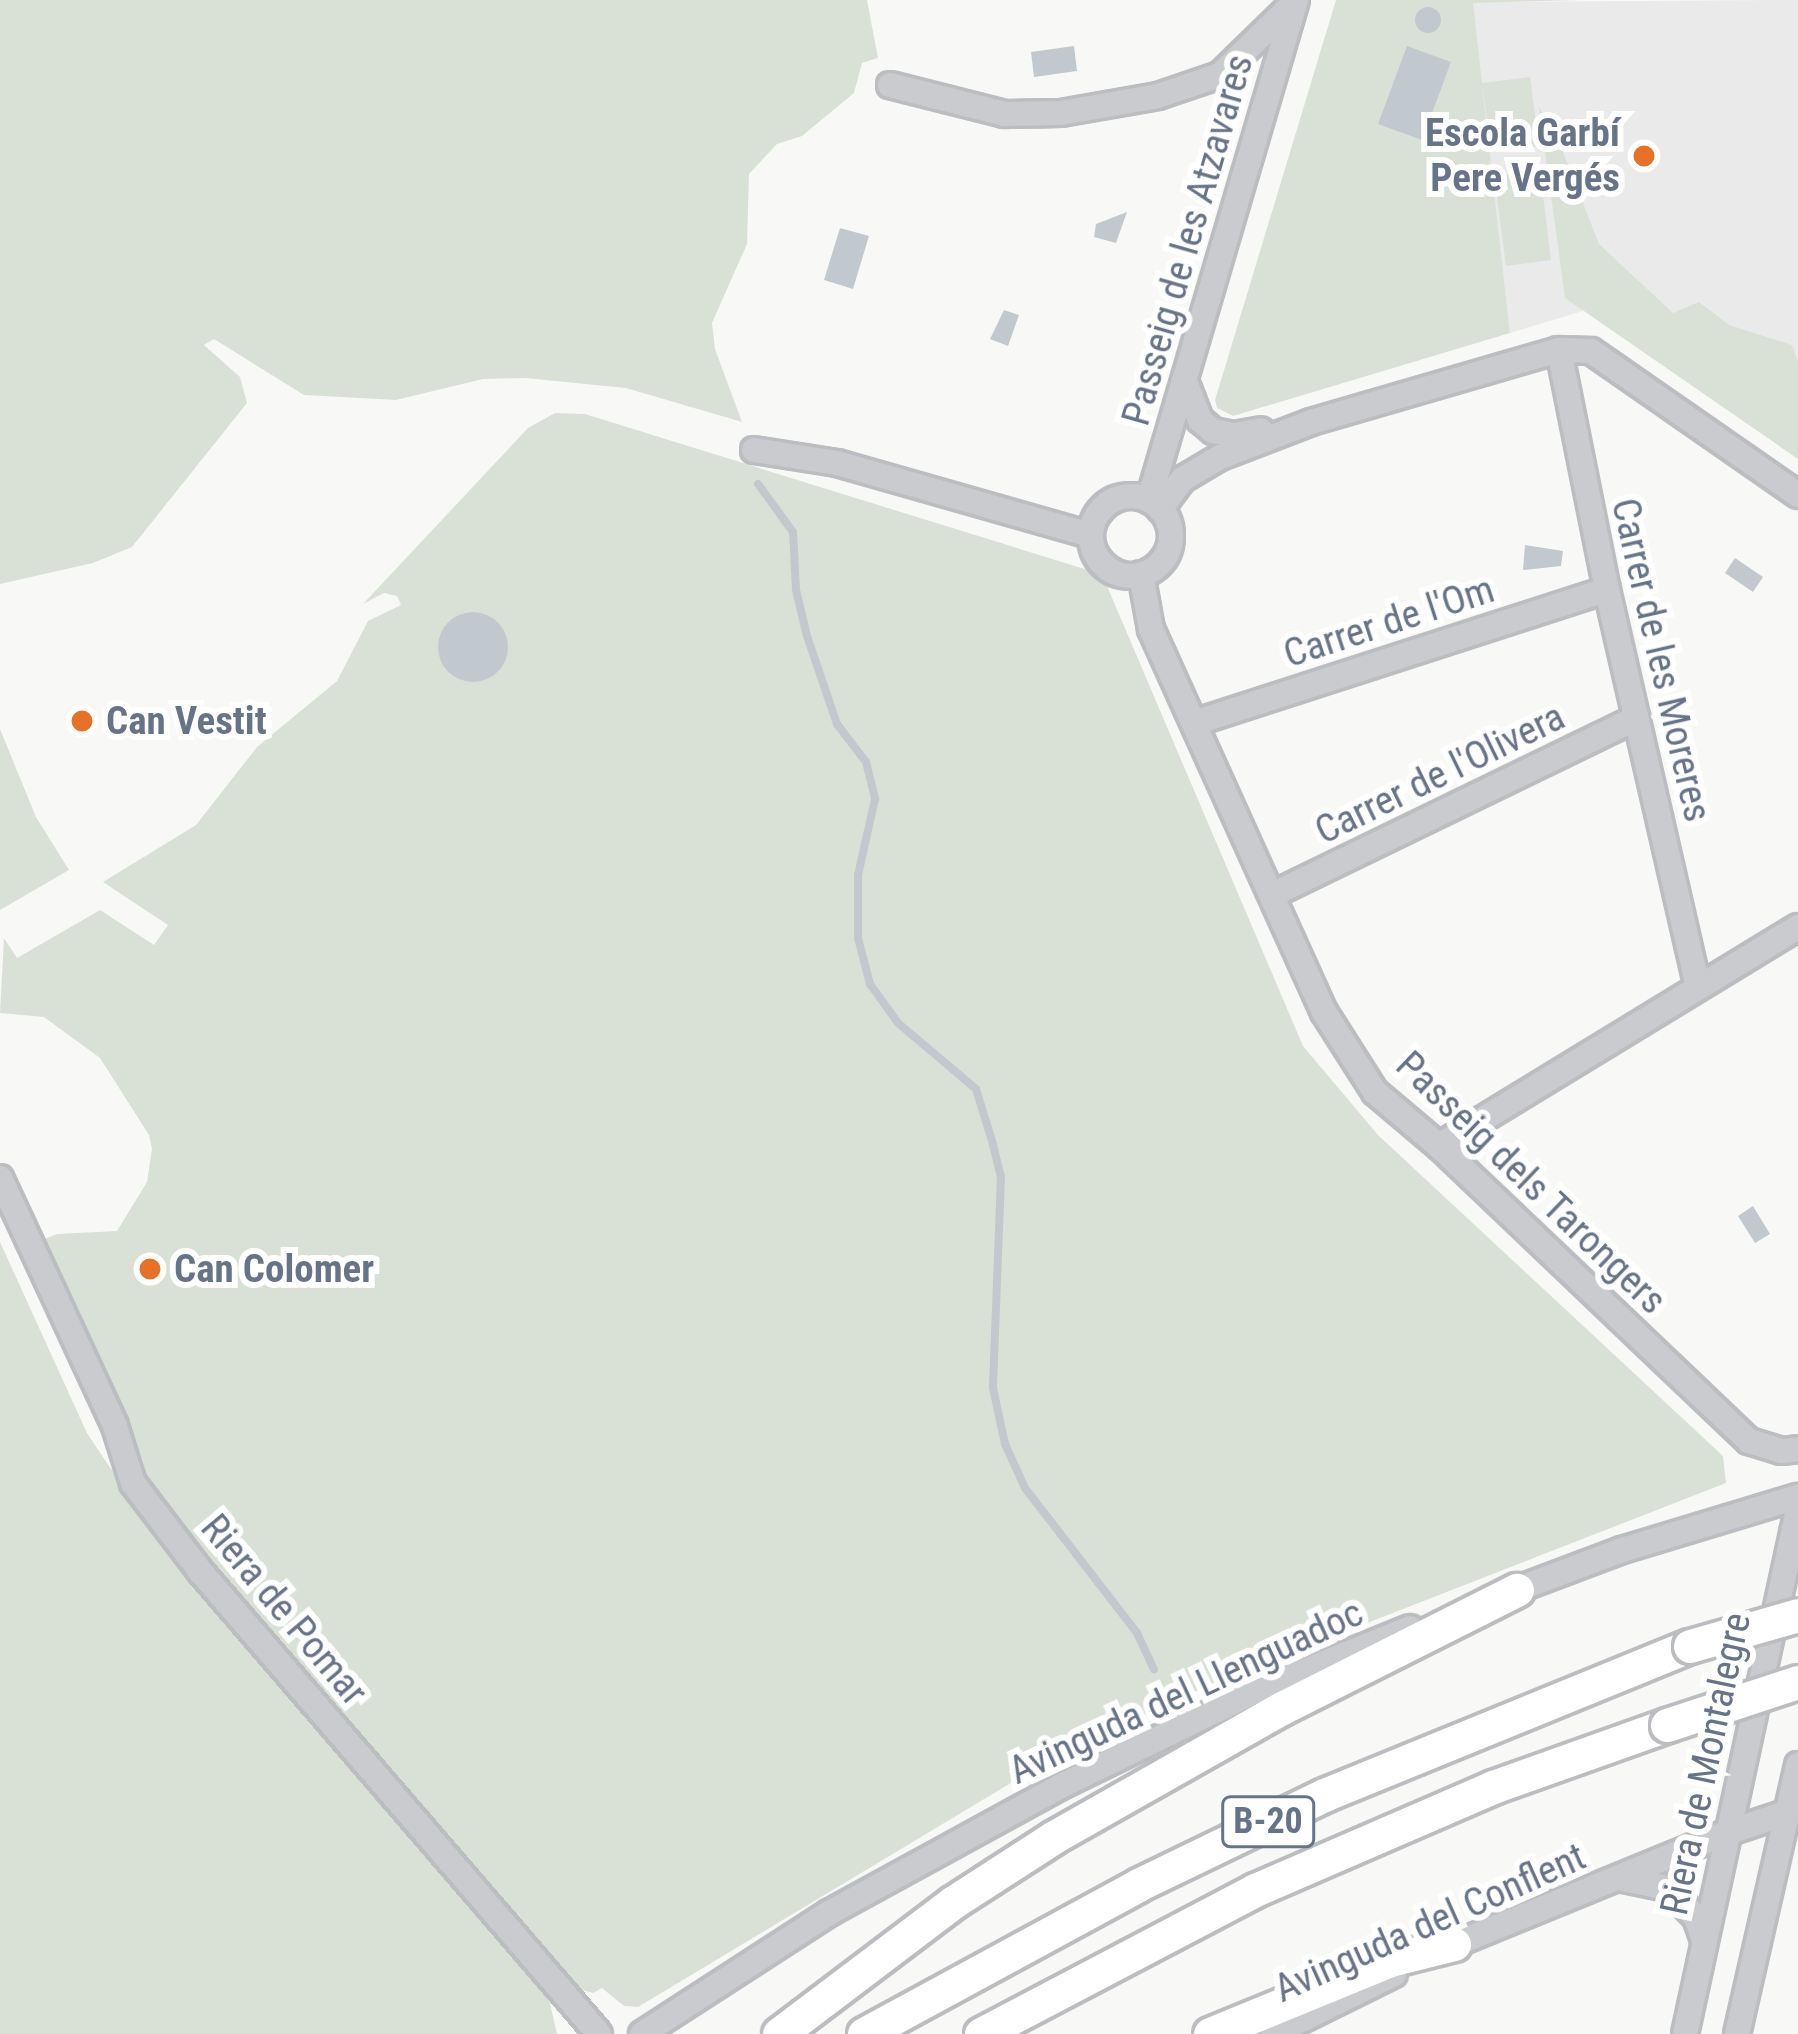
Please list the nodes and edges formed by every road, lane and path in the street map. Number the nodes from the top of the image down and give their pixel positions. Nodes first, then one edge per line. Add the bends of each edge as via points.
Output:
1 (1294, 2) edge
2 (890, 85) dead end
3 (1559, 350) junction
4 (1185, 381) junction
5 (1311, 422) junction
6 (754, 450) dead end
7 (1798, 495) edge
8 (1155, 505) junction
9 (1090, 535) junction
10 (1141, 574) junction
11 (1607, 590) junction
12 (1636, 718) junction
13 (1194, 723) junction
14 (1274, 894) junction
15 (1798, 927) edge
16 (1697, 986) junction
17 (1439, 1146) junction
18 (0, 1178) edge
19 (1798, 1449) edge
20 (1798, 1497) edge
21 (1798, 1510) edge
22 (1517, 1590) junction
23 (1798, 1615) edge
24 (1798, 1682) edge
25 (1798, 1765) edge
26 (1793, 1811) edge
27 (1726, 1832) junction
28 (1616, 1878) junction
29 (1705, 1942) junction
30 (1454, 1944) junction
31 (599, 2034) edge
32 (642, 2034) edge
33 (779, 2034) edge
34 (863, 2034) edge
35 (981, 2034) edge
36 (1210, 2034) edge
37 (1273, 2034) edge
38 (1685, 2034) edge
39 (1737, 2034) edge

1 - 2 street via 1220,75 1158,96 1005,114
1 - 4 street, Passeig de les Atzavares
3 - 5 street
3 - 7 street via 1591,351
3 - 11 street, Carrer de les Moreres
4 - 5 street via 1200,420 1213,430 1234,435
4 - 8 street, Passeig de les Atzavares
5 - 8 street via 1220,457
6 - 9 street via 837,464
8 - 9 street via 1124,496 1111,501
8 - 10 street via 1171,534 1169,548
9 - 10 street via 1114,572
10 - 13 street, Passeig dels Tarongers via 1150,629
11 - 12 street, Carrer de les Moreres
11 - 13 street, Carrer de l'Om
12 - 14 street, Carrer de l'Olivera
12 - 16 street, Carrer de les Moreres
13 - 14 street, Passeig dels Tarongers
14 - 17 street, Passeig dels Tarongers via 1324,1012 1375,1091
15 - 16 street
16 - 17 street
17 - 19 street, Passeig dels Tarongers via 1749,1441
18 - 31 street, Riera de Pomar via 115,1426 133,1483
20 - 22 street, Avinguda del Llenguadoc
21 - 27 street, Riera de Montalegre
22 - 32 street, Avinguda del Llenguadoc via 1258,1690 1060,1786 829,1913
22 - 33 highway via 1282,1708 1054,1837
23 - 34 highway, B-20, bridge via 1690,1646 1324,1795
24 - 35 highway, B-20, bridge via 1493,1787 1256,1890
25 - 26 street
26 - 27 street, Avinguda del Conflent
26 - 39 street
27 - 28 street, Avinguda del Conflent
27 - 29 street, Riera de Montalegre
28 - 29 street, Avinguda del Conflent via 1667,1888 1696,1917
28 - 30 street, Avinguda del Conflent
29 - 38 street, Riera de Montalegre
30 - 36 highway via 1390,1960
30 - 37 street, Avinguda del Conflent

